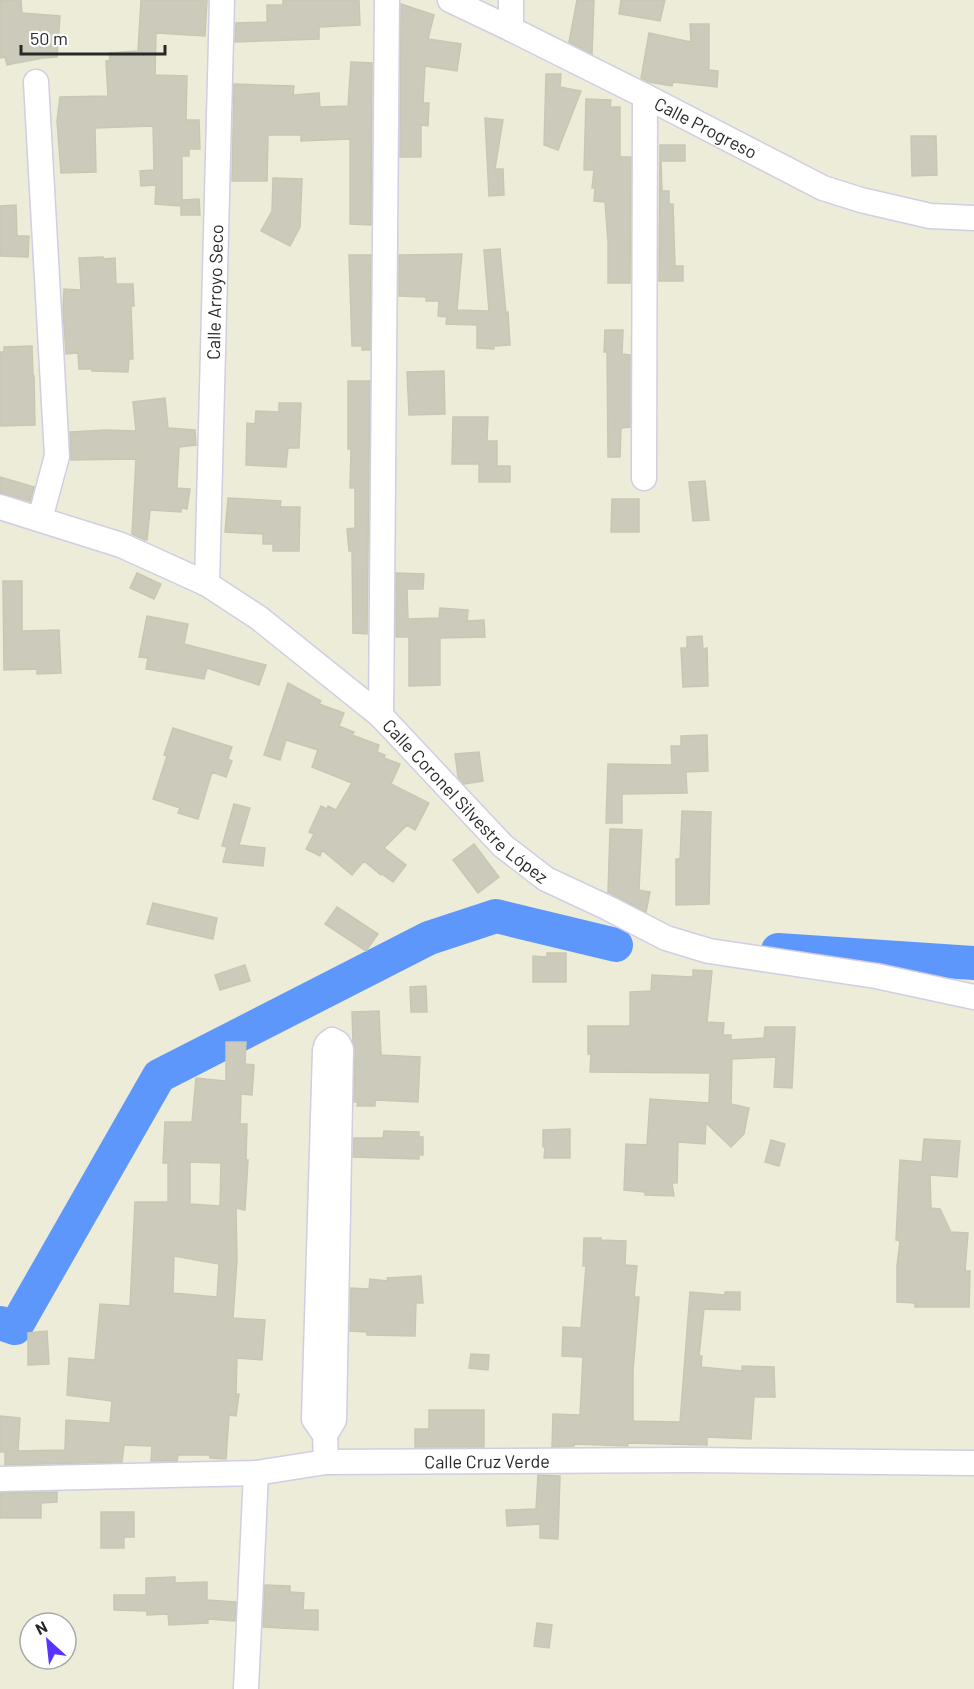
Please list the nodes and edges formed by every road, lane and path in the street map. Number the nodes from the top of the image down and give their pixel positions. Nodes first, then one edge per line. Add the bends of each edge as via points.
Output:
1 (222, 0) edge
2 (387, 0) edge
3 (450, 0) edge
4 (511, 0) edge
5 (511, 28) junction
6 (36, 82) dead end
7 (645, 96) junction
8 (974, 218) edge
9 (644, 478) dead end
10 (0, 507) edge
11 (40, 519) junction
12 (207, 584) junction
13 (381, 716) junction
14 (974, 997) edge
15 (325, 1435) junction
16 (326, 1462) junction
17 (974, 1463) edge
18 (256, 1473) junction
19 (0, 1479) edge
20 (246, 1689) edge

1 - 12 street, Calle Arroyo Seco
2 - 13 street
3 - 5 street, Calle Progreso
4 - 5 street
5 - 7 street, Calle Progreso
6 - 11 street via 57,456
7 - 8 street, Calle Progreso via 823,189 930,216
7 - 9 street
10 - 11 street, Calle Coronel Silvestre López
11 - 12 street, Calle Coronel Silvestre López via 121,545
12 - 13 street, Calle Coronel Silvestre López via 259,618
13 - 14 street, Calle Coronel Silvestre López via 503,846 546,879 666,938 709,951 876,976
15 - 15 street via 334,1420 341,1049 332,1040 325,1050 314,1419
15 - 16 street
16 - 17 street, Calle Cruz Verde
16 - 18 street, Calle Cruz Verde
18 - 19 street, Calle Cruz Verde
18 - 20 street

